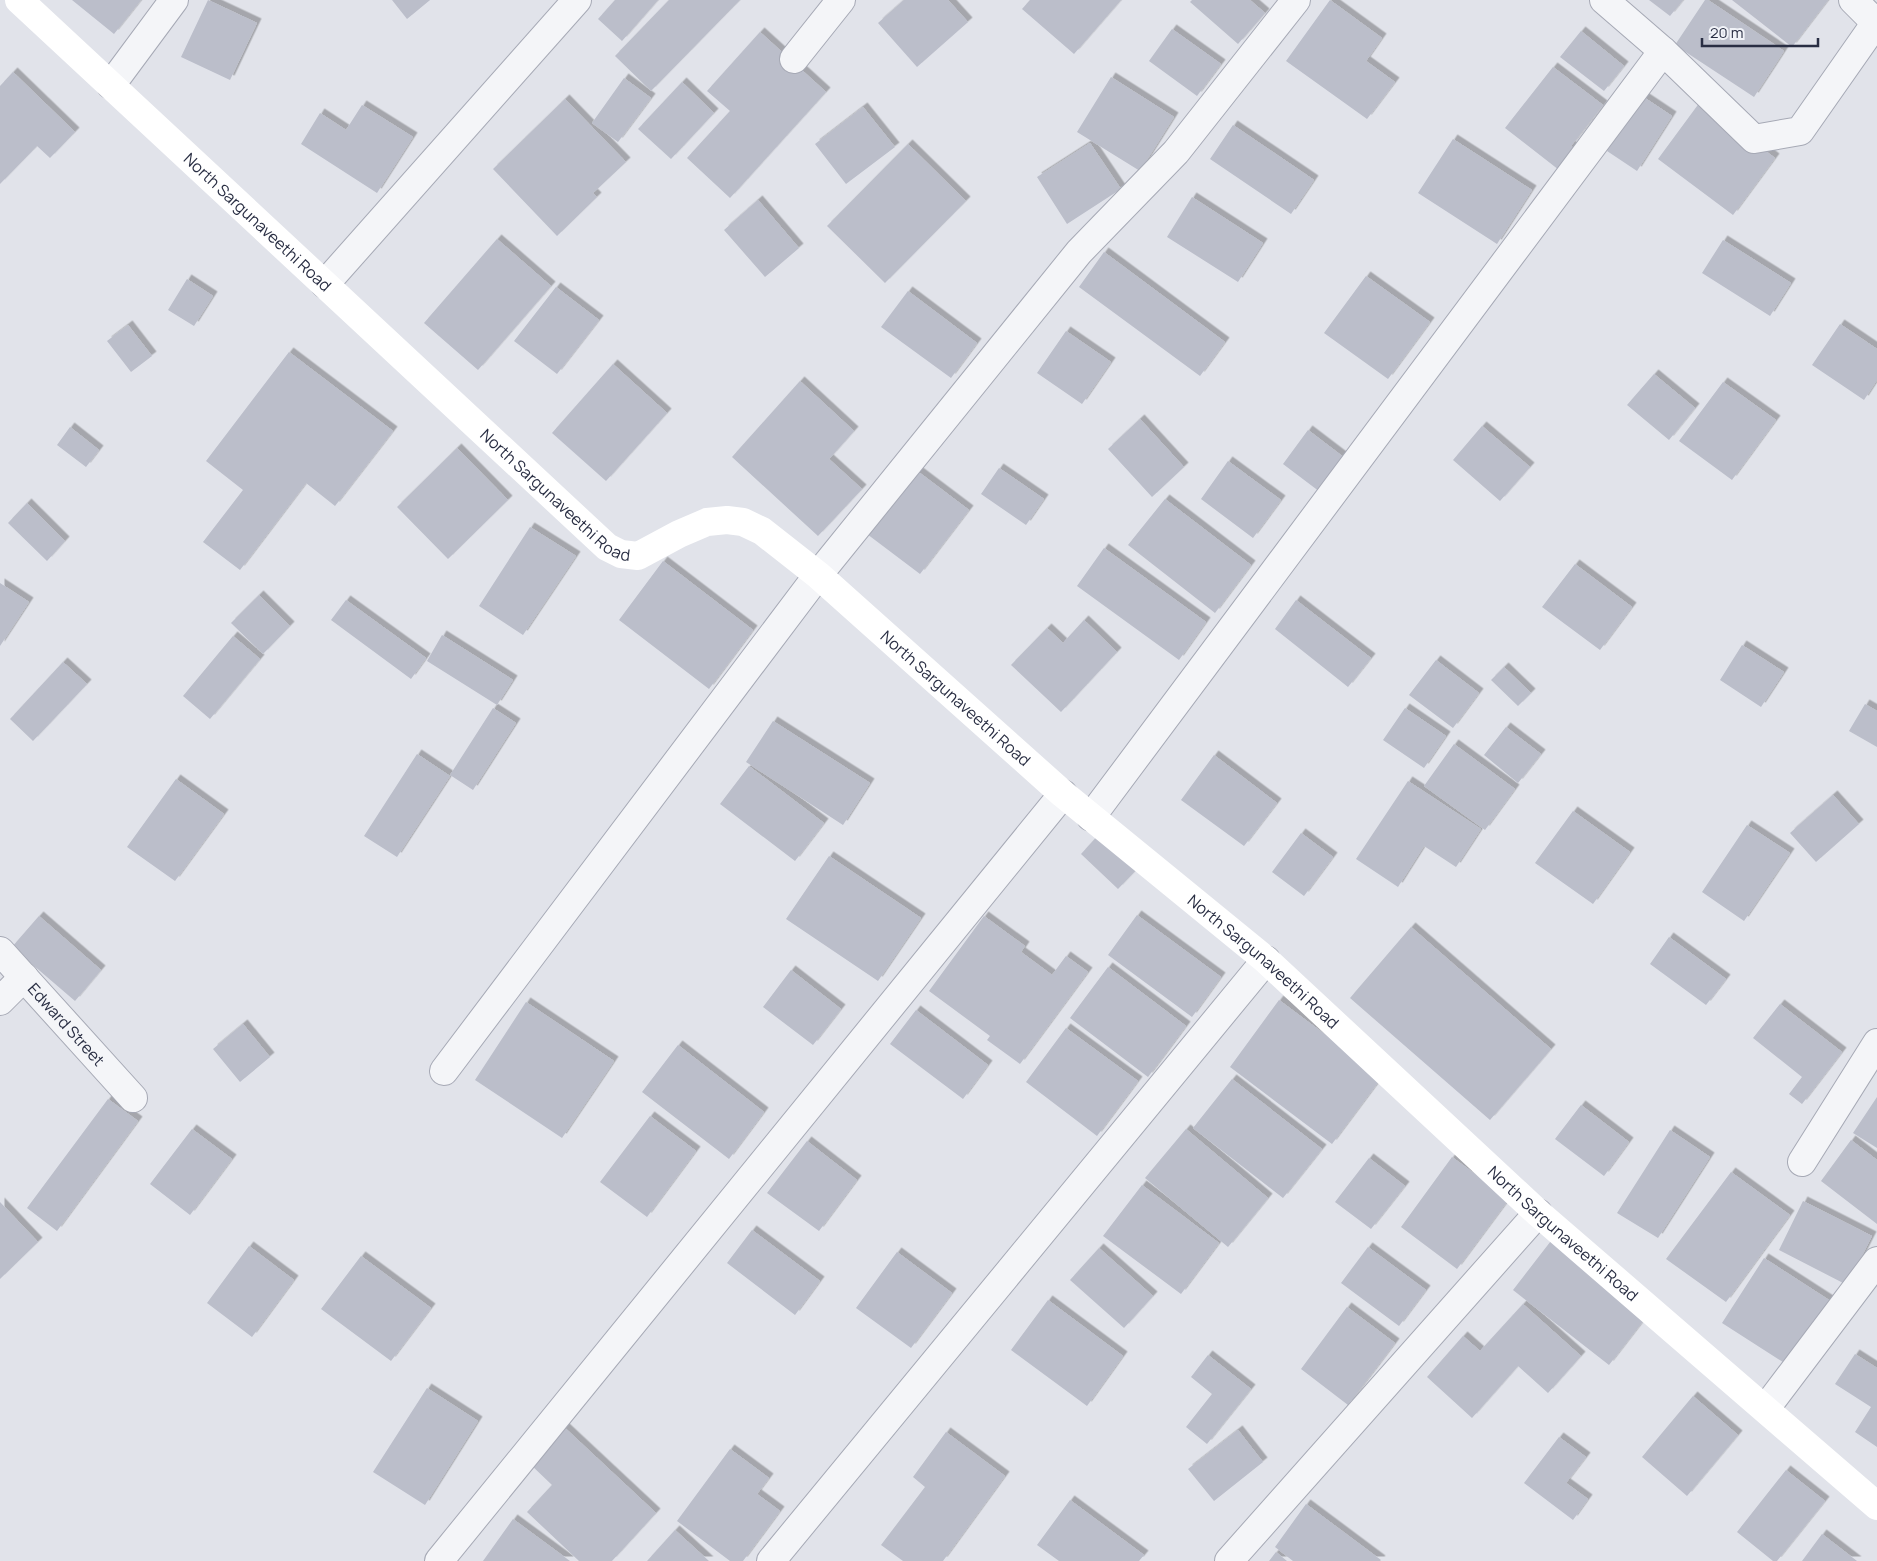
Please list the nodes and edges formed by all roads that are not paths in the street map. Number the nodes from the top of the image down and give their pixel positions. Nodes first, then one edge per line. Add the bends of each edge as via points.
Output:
1 (19, 0) edge
2 (174, 0) edge
3 (577, 0) edge
4 (841, 0) edge
5 (1296, 0) edge
6 (1604, 0) edge
7 (1852, 0) edge
8 (1877, 22) edge
9 (1663, 51) junction
10 (794, 59) dead end
11 (111, 86) junction
12 (325, 284) junction
13 (818, 575) junction
14 (1063, 794) junction
15 (1091, 818) junction
16 (0, 951) edge
17 (1266, 960) junction
18 (24, 977) junction
19 (0, 1000) edge
20 (1877, 1043) edge
21 (444, 1071) dead end
22 (133, 1098) dead end
23 (1802, 1162) dead end
24 (1538, 1213) junction
25 (1877, 1261) edge
26 (1766, 1408) junction
27 (1877, 1506) edge
28 (439, 1561) edge
29 (771, 1561) edge
30 (1228, 1561) edge

1 - 11 street, North Sargunaveethi Road
2 - 11 street
3 - 12 street
4 - 10 street
5 - 13 street via 1176,152 1079,252
6 - 9 street
7 - 8 street
8 - 9 street via 1800,131 1754,139
9 - 15 street
11 - 12 street, North Sargunaveethi Road
12 - 13 street, North Sargunaveethi Road via 607,547 621,554 638,556 706,522 743,522 762,531
13 - 14 street, North Sargunaveethi Road
13 - 21 street
14 - 15 street, North Sargunaveethi Road
14 - 28 street
15 - 17 street, North Sargunaveethi Road
16 - 18 street, Edward Street
17 - 24 street, North Sargunaveethi Road
17 - 29 street
18 - 19 street
18 - 22 street, Edward Street
20 - 23 street
24 - 26 street, North Sargunaveethi Road
24 - 30 street
25 - 26 street
26 - 27 street, North Sargunaveethi Road

